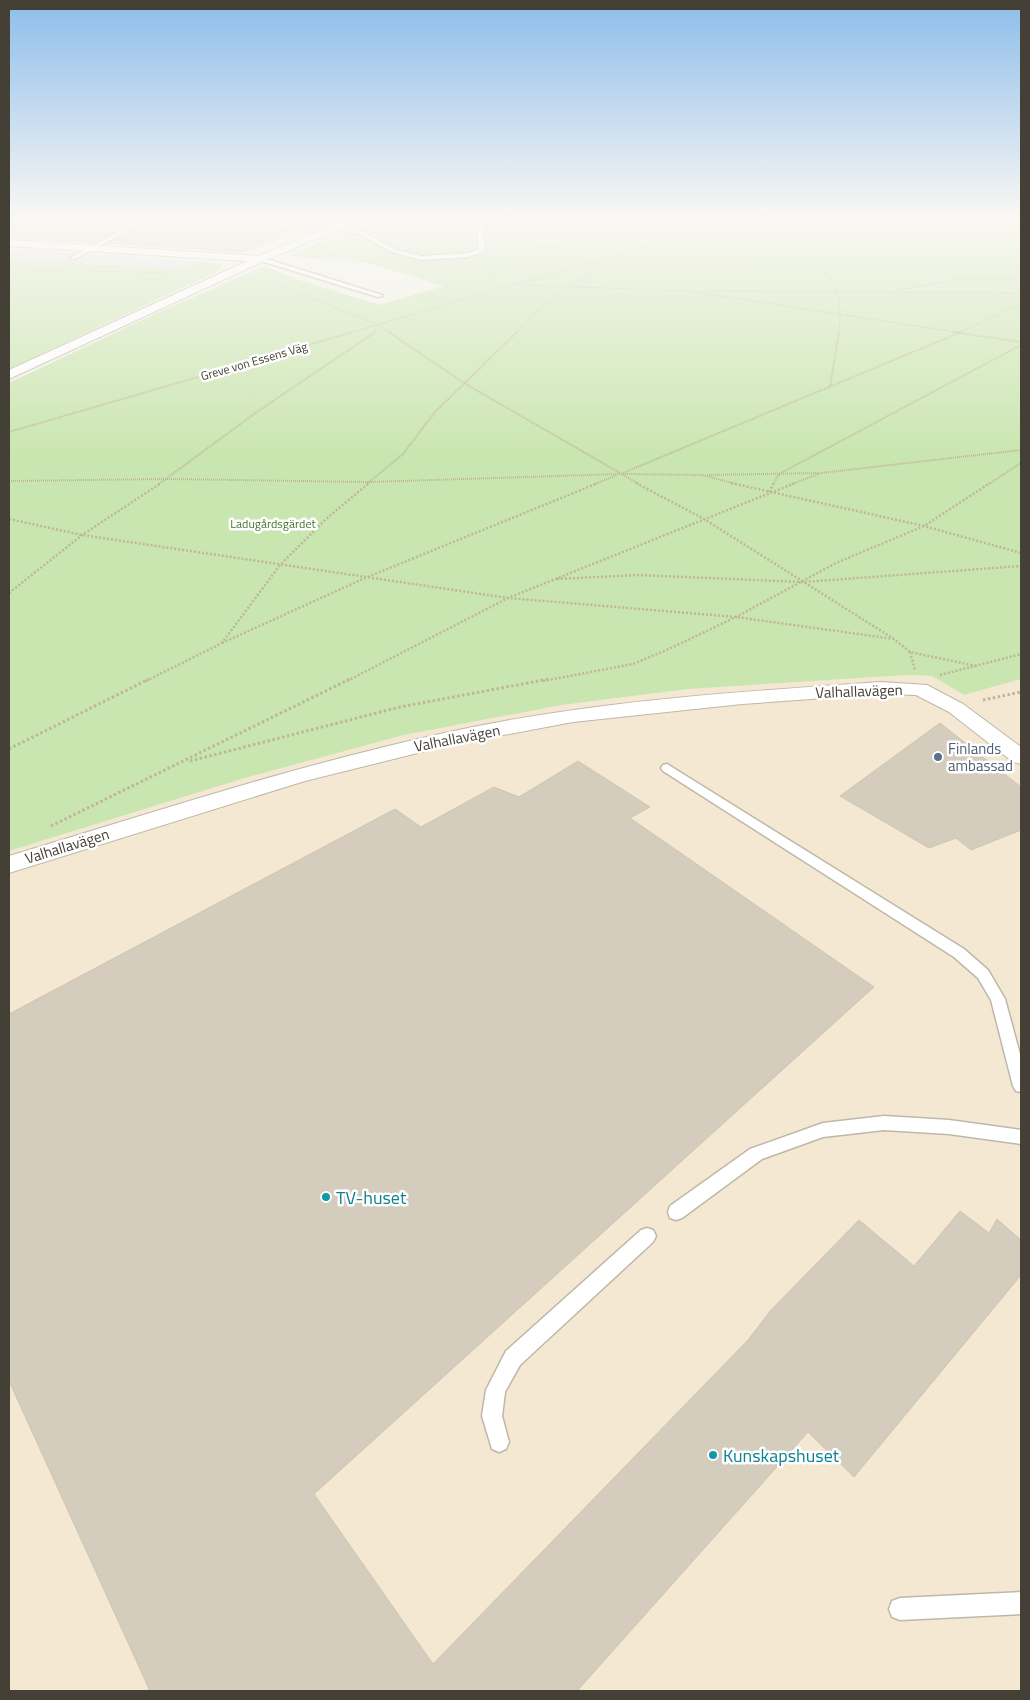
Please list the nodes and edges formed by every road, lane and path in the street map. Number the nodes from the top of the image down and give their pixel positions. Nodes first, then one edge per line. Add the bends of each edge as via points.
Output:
1 (184, 295) edge
2 (304, 295) edge
3 (481, 295) edge
4 (558, 295) edge
5 (716, 295) edge
6 (839, 295) edge
7 (1021, 304) edge
8 (841, 315) junction
9 (379, 325) junction
10 (958, 333) junction
11 (1021, 344) edge
12 (9, 376) edge
13 (464, 383) junction
14 (830, 387) junction
15 (9, 432) edge
16 (1021, 450) edge
17 (1021, 463) edge
18 (821, 472) junction
19 (620, 474) junction
20 (779, 474) junction
21 (702, 475) junction
22 (167, 479) junction
23 (9, 481) edge
24 (370, 482) junction
25 (769, 492) junction
26 (704, 519) junction
27 (9, 520) edge
28 (924, 526) junction
29 (82, 535) junction
30 (1021, 553) edge
31 (280, 565) junction
32 (1021, 566) edge
33 (365, 578) junction
34 (554, 579) junction
35 (804, 582) junction
36 (9, 592) edge
37 (508, 598) junction
38 (736, 617) junction
39 (894, 639) junction
40 (222, 643) junction
41 (1021, 654) edge
42 (976, 666) junction
43 (920, 689) junction
44 (1021, 692) edge
45 (956, 708) junction
46 (9, 749) edge
47 (1021, 756) edge
48 (182, 763) junction
49 (666, 768) dead end
50 (50, 827) dead end
51 (9, 865) edge
52 (1021, 1086) edge
53 (1021, 1137) edge
54 (676, 1212) dead end
55 (647, 1236) dead end
56 (499, 1442) dead end
57 (1021, 1603) edge
58 (900, 1609) dead end

1 - 12 street
2 - 9 path
3 - 9 path, Greve von Essens Väg
4 - 13 path via 543,306
5 - 8 path
6 - 8 path
7 - 10 path
8 - 10 path
8 - 14 path
9 - 13 path
9 - 15 path, Greve von Essens Väg
9 - 22 path via 358,346 254,414
10 - 11 path
10 - 14 path
11 - 20 path
13 - 19 path
13 - 24 path via 403,454
14 - 19 path
16 - 18 path
17 - 28 path
18 - 20 path
18 - 25 path
19 - 21 path
19 - 24 path
19 - 26 path
19 - 33 path
20 - 21 path
20 - 25 path
21 - 25 path
22 - 23 path
22 - 24 path
22 - 29 path
24 - 31 path via 326,519
25 - 26 path
25 - 28 path
26 - 34 path
26 - 35 path
27 - 29 path
28 - 30 path
28 - 35 path via 836,562
29 - 31 path
29 - 36 path
31 - 33 path
31 - 40 path
32 - 35 path
33 - 37 path
33 - 40 path
34 - 35 path via 638,575
34 - 37 path
35 - 38 path
35 - 39 path
37 - 38 path
37 - 48 path
38 - 39 path
38 - 48 path via 633,664 400,706
39 - 42 path via 910,652
40 - 46 path
41 - 42 path
42 - 43 path via 939,676
43 - 45 street
43 - 51 street, Valhallavägen via 881,688 732,699 573,716 450,738 299,775
44 - 45 path
45 - 47 street
48 - 50 path
49 - 52 lane via 959,953 983,974 998,999
53 - 54 lane via 949,1127 884,1123 823,1130 756,1154
55 - 56 lane via 513,1358 496,1390 492,1416
57 - 58 lane

